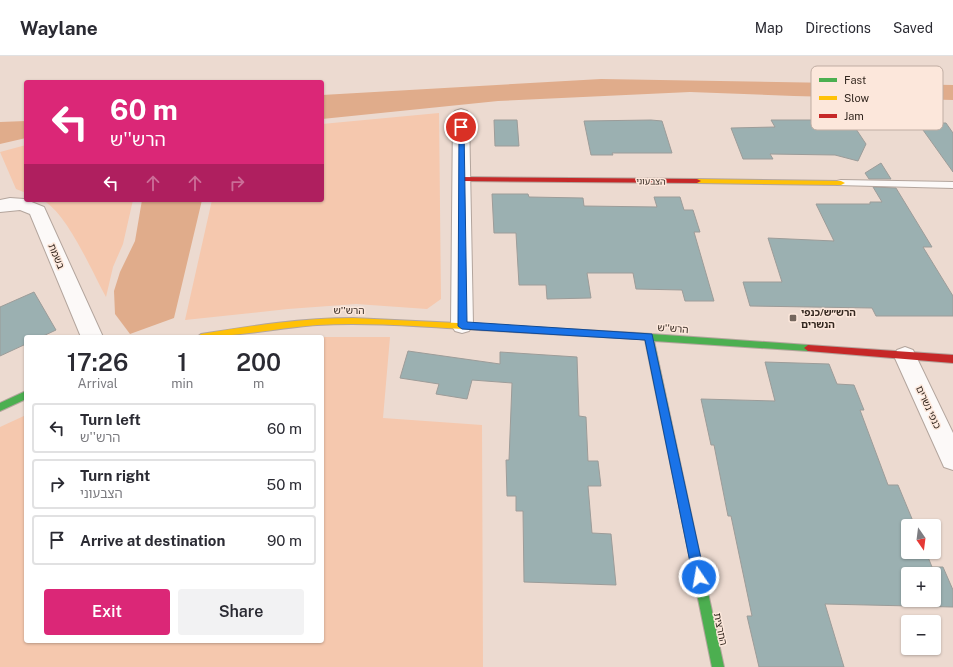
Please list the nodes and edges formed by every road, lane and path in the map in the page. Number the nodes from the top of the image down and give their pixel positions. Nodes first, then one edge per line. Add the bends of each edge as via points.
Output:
1 (461, 114) dead end
2 (462, 179) junction
3 (841, 183) joint
4 (953, 185) edge
5 (0, 206) edge
6 (462, 326) junction
7 (91, 335) edge
8 (214, 335) edge
9 (649, 337) junction
10 (905, 356) junction
11 (953, 359) edge
12 (24, 396) edge
13 (0, 407) edge
14 (953, 459) edge
15 (718, 667) edge

1 - 2 street
2 - 3 street, הצבעוני
2 - 6 street
3 - 4 lane
5 - 7 street, בשמת via 12,203 27,205 38,212
6 - 8 street, הרש''ש via 334,321 272,326
6 - 9 street, הרש''ש
9 - 10 street, הרש''ש
9 - 15 street, החרצית
10 - 11 street, הרש''ש
10 - 14 street, כנפי נשרים
12 - 13 street

